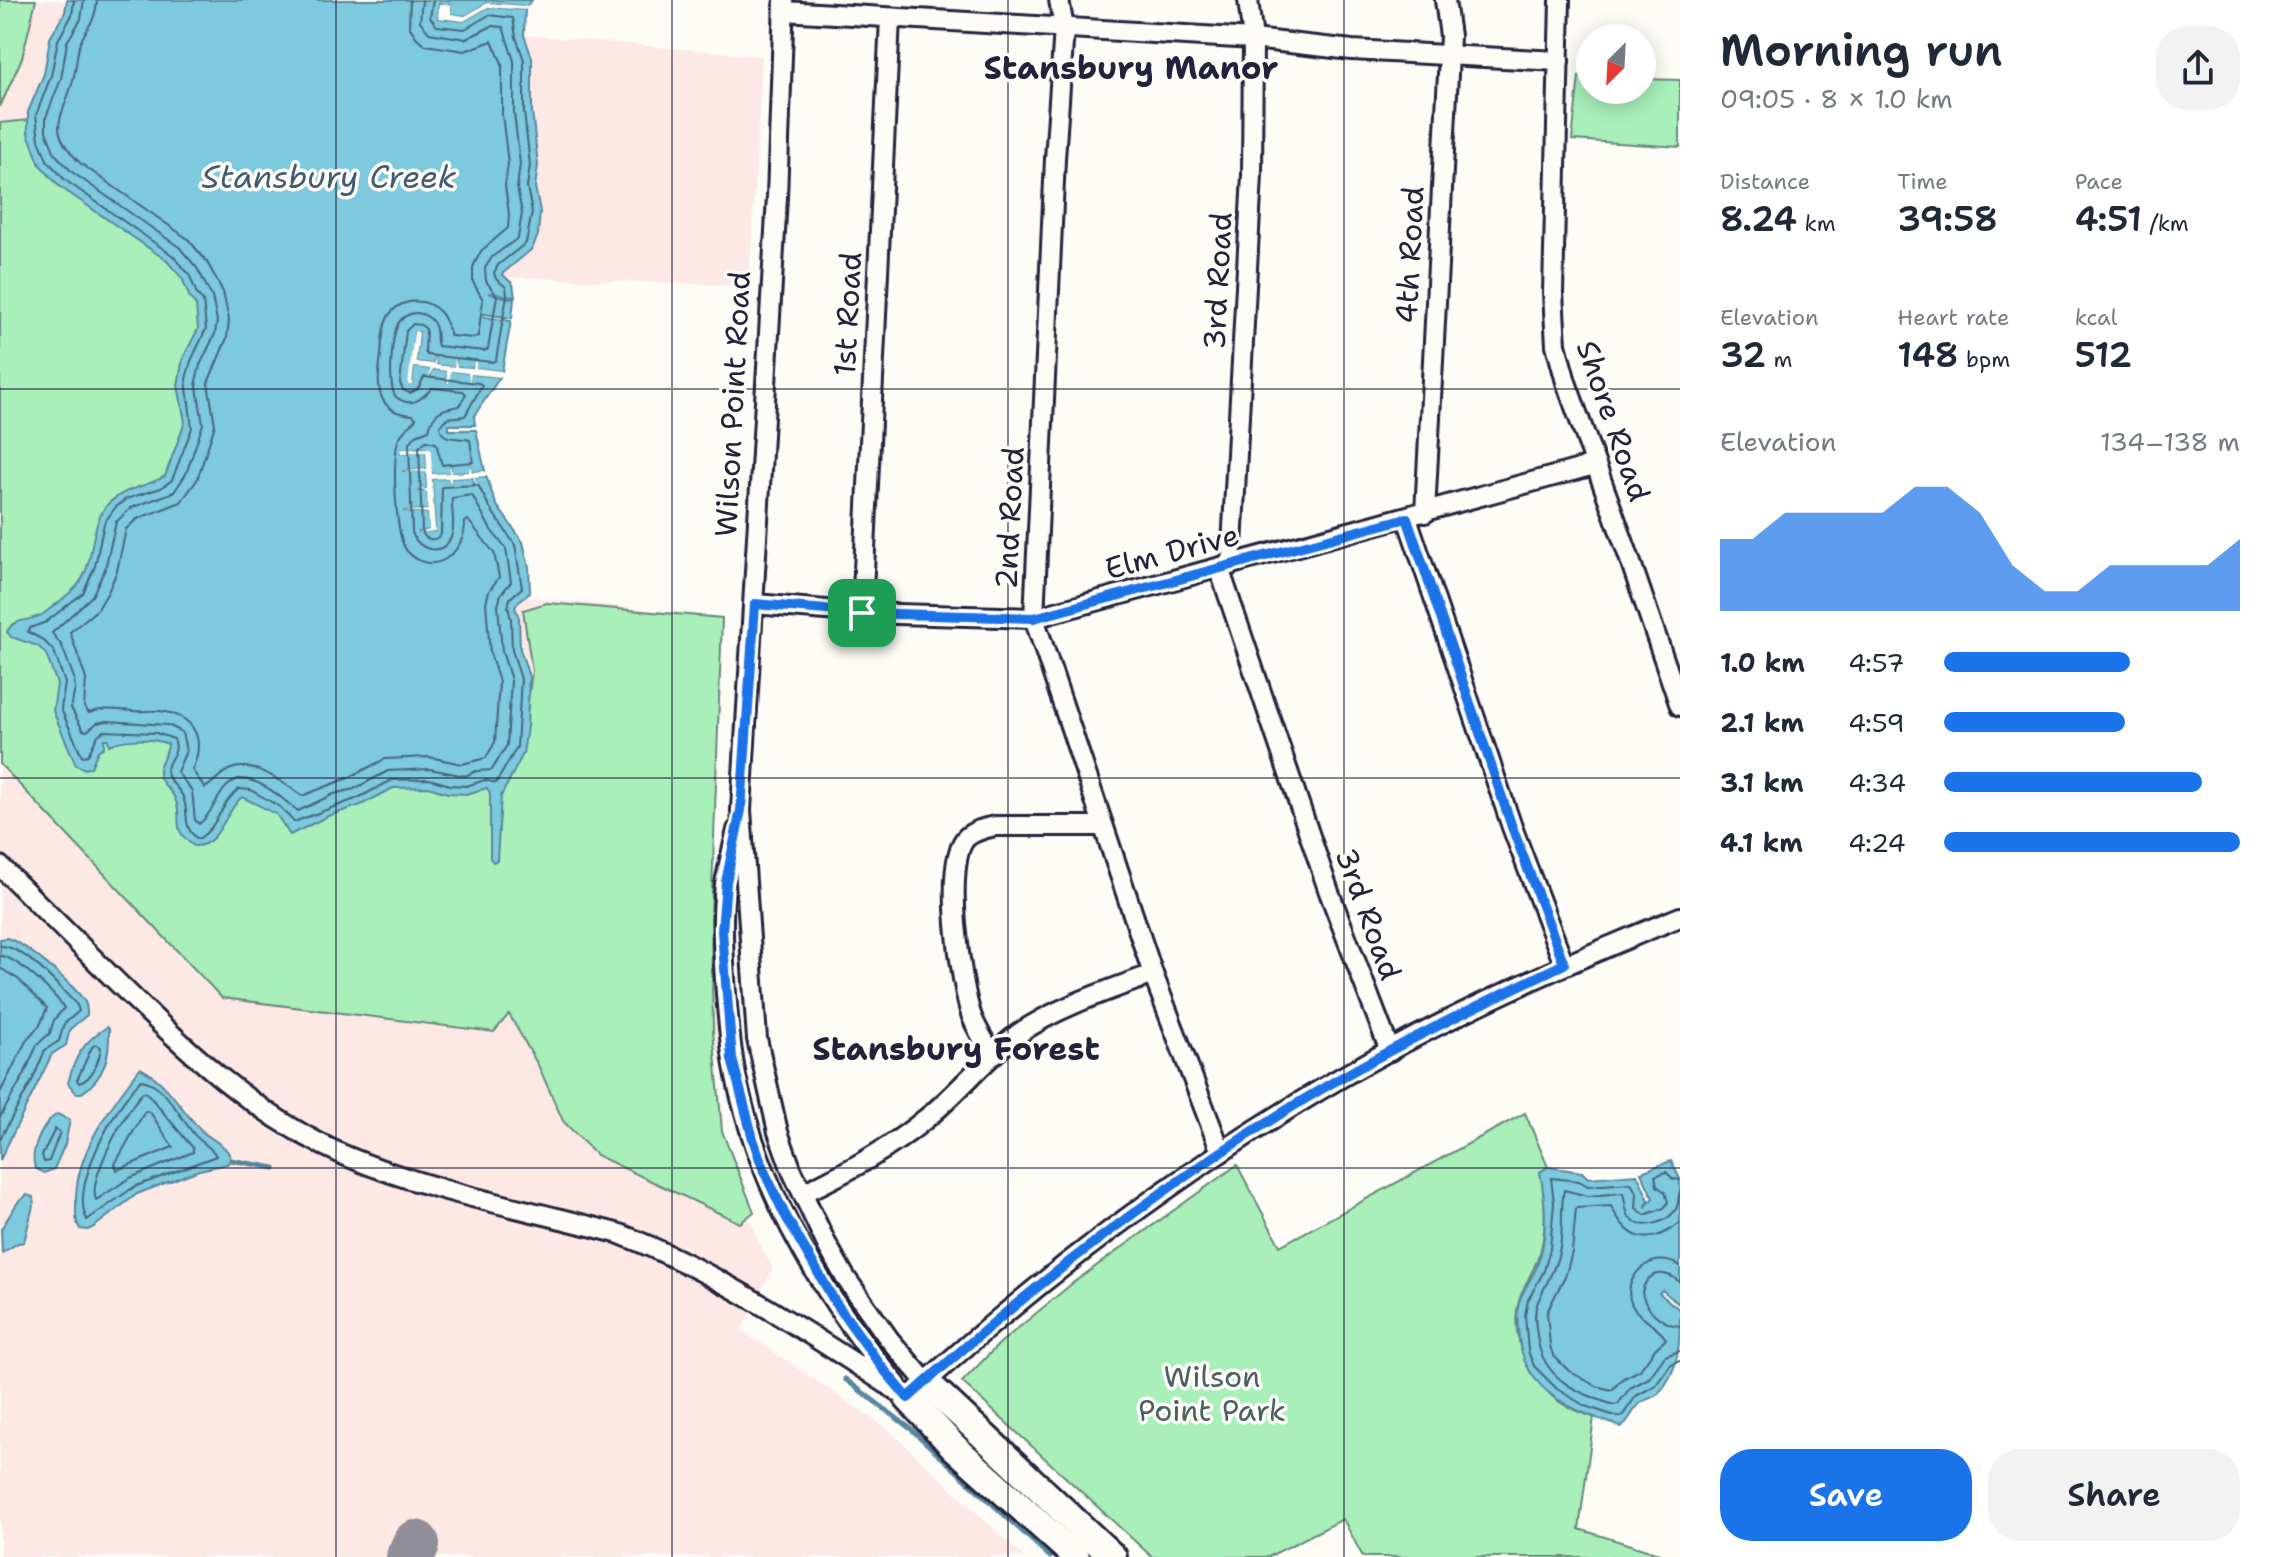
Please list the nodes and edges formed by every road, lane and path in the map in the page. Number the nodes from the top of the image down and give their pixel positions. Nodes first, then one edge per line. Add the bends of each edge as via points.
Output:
1 (1059, 0) edge
2 (1248, 0) edge
3 (1445, 0) edge
4 (1560, 0) edge
5 (784, 6) edge
6 (890, 18) junction
7 (1064, 28) junction
8 (1253, 39) junction
9 (1448, 55) junction
10 (1559, 61) junction
11 (1594, 465) junction
12 (1416, 515) junction
13 (1225, 566) junction
14 (755, 604) junction
15 (862, 613) junction
16 (1034, 618) junction
17 (1680, 706) edge
18 (741, 810) junction
19 (1103, 826) junction
20 (0, 866) edge
21 (1680, 917) edge
22 (1564, 964) junction
23 (1153, 974) junction
24 (1390, 1051) junction
25 (992, 1055) junction
26 (1221, 1152) junction
27 (803, 1193) junction
28 (917, 1390) junction
29 (1076, 1557) edge
30 (1113, 1557) edge

1 - 7 street, 2nd Road
2 - 8 street, 3rd Road
3 - 9 street, 4th Road
4 - 10 street, Shore Road
5 - 6 street
5 - 14 street, Wilson Point Road
6 - 7 street
6 - 15 street, 1st Road
7 - 8 street
7 - 16 street, 2nd Road
8 - 9 street
8 - 13 street, 3rd Road via 1252,175
9 - 10 street
9 - 12 street, 4th Road via 1433,386
10 - 11 street, Shore Road via 1553,319 1566,382
11 - 12 street, Elm Drive
11 - 17 street, Shore Road
12 - 13 street, Elm Drive
12 - 22 street, 4th Road via 1507,813
13 - 16 street, Elm Drive
13 - 24 street, 3rd Road via 1329,892
14 - 15 street, Elm Drive
14 - 18 street, Wilson Point Road
15 - 16 street, Elm Drive
16 - 19 street, 2nd Road
18 - 27 street, Wilson Point Road via 757,1039 778,1132
18 - 28 street, Wilson Point Road via 722,931 728,1025 742,1103 764,1171 800,1243 860,1338
19 - 23 street, 2nd Road
19 - 25 street via 995,826 966,837 958,850 956,926 963,984
20 - 28 street via 199,1059 302,1133 383,1170 654,1247 837,1352
21 - 22 street
22 - 24 street
23 - 25 street via 1087,998 1020,1033
23 - 26 street, 2nd Road
24 - 26 street
25 - 27 street via 896,1142
26 - 28 street via 1060,1268
27 - 28 street, Wilson Point Road via 845,1277
28 - 29 street, Wilson Point Road via 954,1447
28 - 30 street, Wilson Point Road

